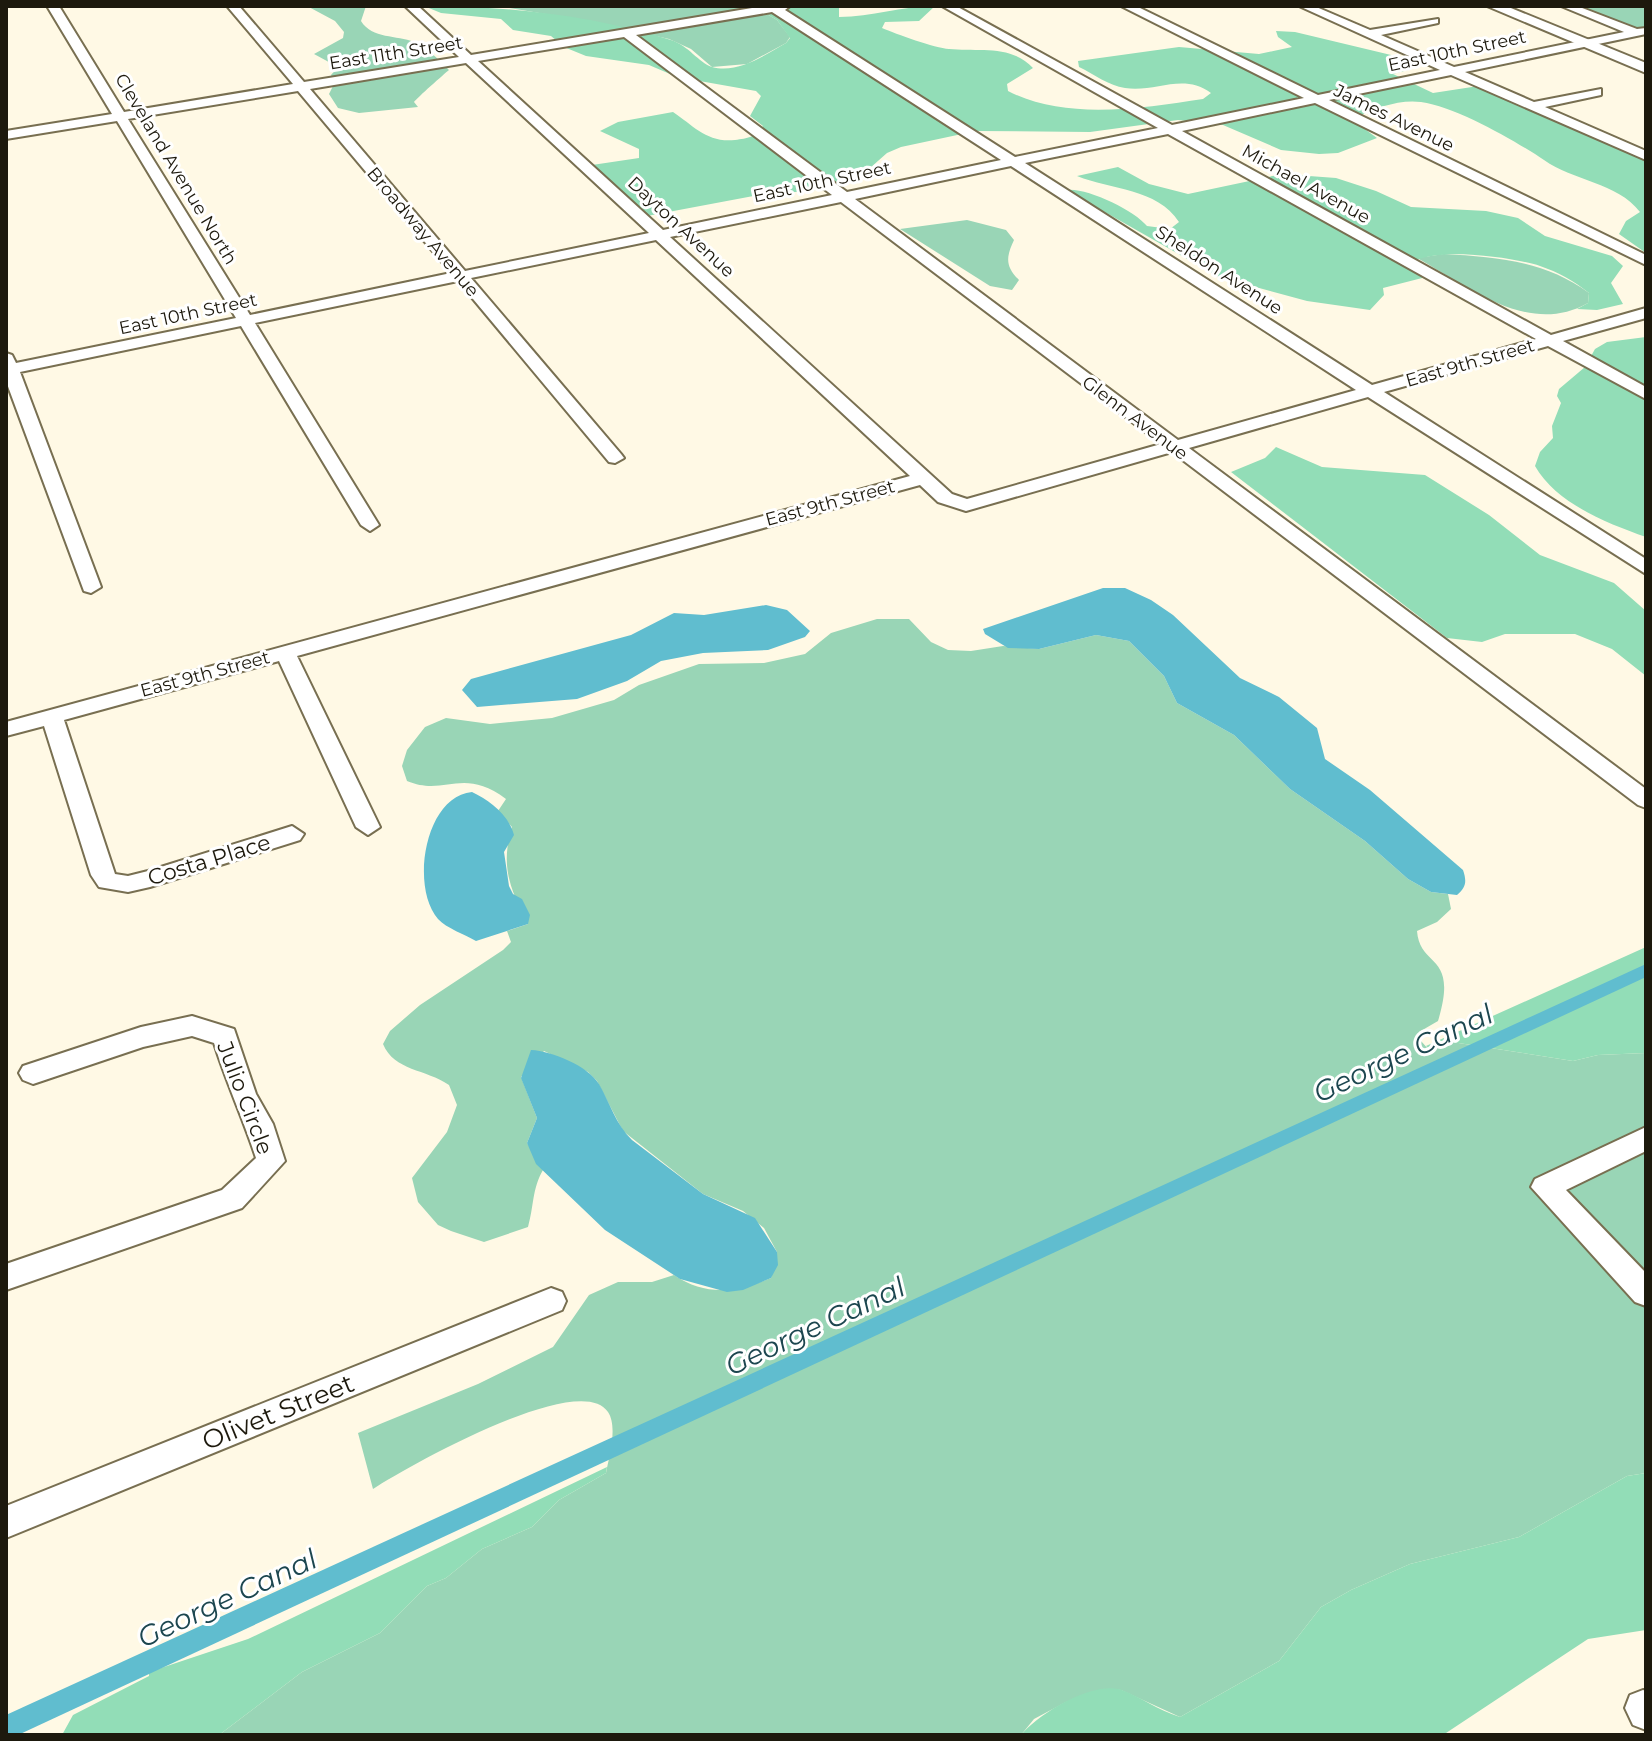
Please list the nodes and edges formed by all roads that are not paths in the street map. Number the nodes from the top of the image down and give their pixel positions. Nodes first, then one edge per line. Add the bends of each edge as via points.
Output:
1 (53, 6) edge
2 (233, 6) edge
3 (411, 6) edge
4 (792, 6) edge
5 (948, 6) edge
6 (1127, 6) edge
7 (1305, 6) edge
8 (1494, 6) edge
9 (1567, 6) edge
10 (772, 7) edge
11 (1434, 21) dead end
12 (626, 33) junction
13 (1369, 34) junction
14 (1642, 34) edge
15 (1584, 43) junction
16 (468, 59) junction
17 (1646, 68) edge
18 (1451, 70) junction
19 (301, 86) junction
20 (1597, 92) dead end
21 (1315, 98) junction
22 (1532, 106) junction
23 (120, 116) junction
24 (1169, 129) junction
25 (6, 135) edge
26 (1646, 146) edge
27 (1631, 150) junction
28 (1646, 156) edge
29 (1012, 162) junction
30 (842, 196) junction
31 (659, 234) junction
32 (1646, 261) edge
33 (461, 276) junction
34 (1646, 313) edge
35 (245, 320) junction
36 (1550, 341) junction
37 (7, 366) edge
38 (1371, 392) junction
39 (1646, 394) edge
40 (1174, 447) junction
41 (615, 458) dead end
42 (923, 478) junction
43 (370, 525) dead end
44 (1646, 568) edge
45 (91, 587) dead end
46 (285, 652) junction
47 (52, 716) junction
48 (6, 729) edge
49 (1646, 800) edge
50 (368, 827) dead end
51 (292, 834) dead end
52 (33, 1073) dead end
53 (1646, 1138) edge
54 (6, 1277) edge
55 (1646, 1293) edge
56 (551, 1301) dead end
57 (6, 1522) edge

1 - 23 street, Cleveland Avenue North
2 - 19 street, Broadway Avenue
3 - 16 street, Dayton Avenue
4 - 10 street, East 11th Street
5 - 24 street, Michael Avenue
6 - 21 street, James Avenue
7 - 13 street
8 - 15 main road
9 - 14 street
10 - 12 street, East 11th Street
10 - 29 street, Sheldon Avenue
11 - 13 street
12 - 16 street, East 11th Street
12 - 30 street, Glenn Avenue
13 - 18 street
14 - 15 street, East 10th Street
15 - 17 main road
15 - 18 street, East 10th Street
16 - 19 street, East 11th Street
16 - 31 street, Dayton Avenue
18 - 21 street, East 10th Street
18 - 22 street
19 - 23 street, East 11th Street
19 - 33 street, Broadway Avenue
20 - 22 street
21 - 24 street, East 10th Street
21 - 32 street, James Avenue
22 - 27 street
23 - 25 street, East 11th Street
23 - 35 street, Cleveland Avenue North
24 - 29 street, East 10th Street
24 - 36 street, Michael Avenue
26 - 27 street
27 - 28 street
29 - 30 street, East 10th Street
29 - 38 street, Sheldon Avenue
30 - 31 street, East 10th Street
30 - 40 street, Glenn Avenue
31 - 33 street, East 10th Street
31 - 42 street, Dayton Avenue
33 - 35 street, East 10th Street
33 - 41 street, Broadway Avenue
34 - 36 street, East 9th Street
35 - 37 street, East 10th Street
35 - 43 street, Cleveland Avenue North
36 - 38 street, East 9th Street
36 - 39 street, Michael Avenue
37 - 45 street
38 - 40 street, East 9th Street
38 - 44 street, Sheldon Avenue
40 - 42 street, East 9th Street via 966,505 945,498
40 - 49 street, Glenn Avenue
42 - 46 street, East 9th Street
46 - 47 street, East 9th Street
46 - 50 street
47 - 48 street, East 9th Street
47 - 51 street, Costa Place via 108,881 150,879
52 - 54 street, Julio Circle via 192,1026 225,1036 271,1161 232,1199
53 - 55 street via 1545,1187
56 - 57 street, Olivet Street

